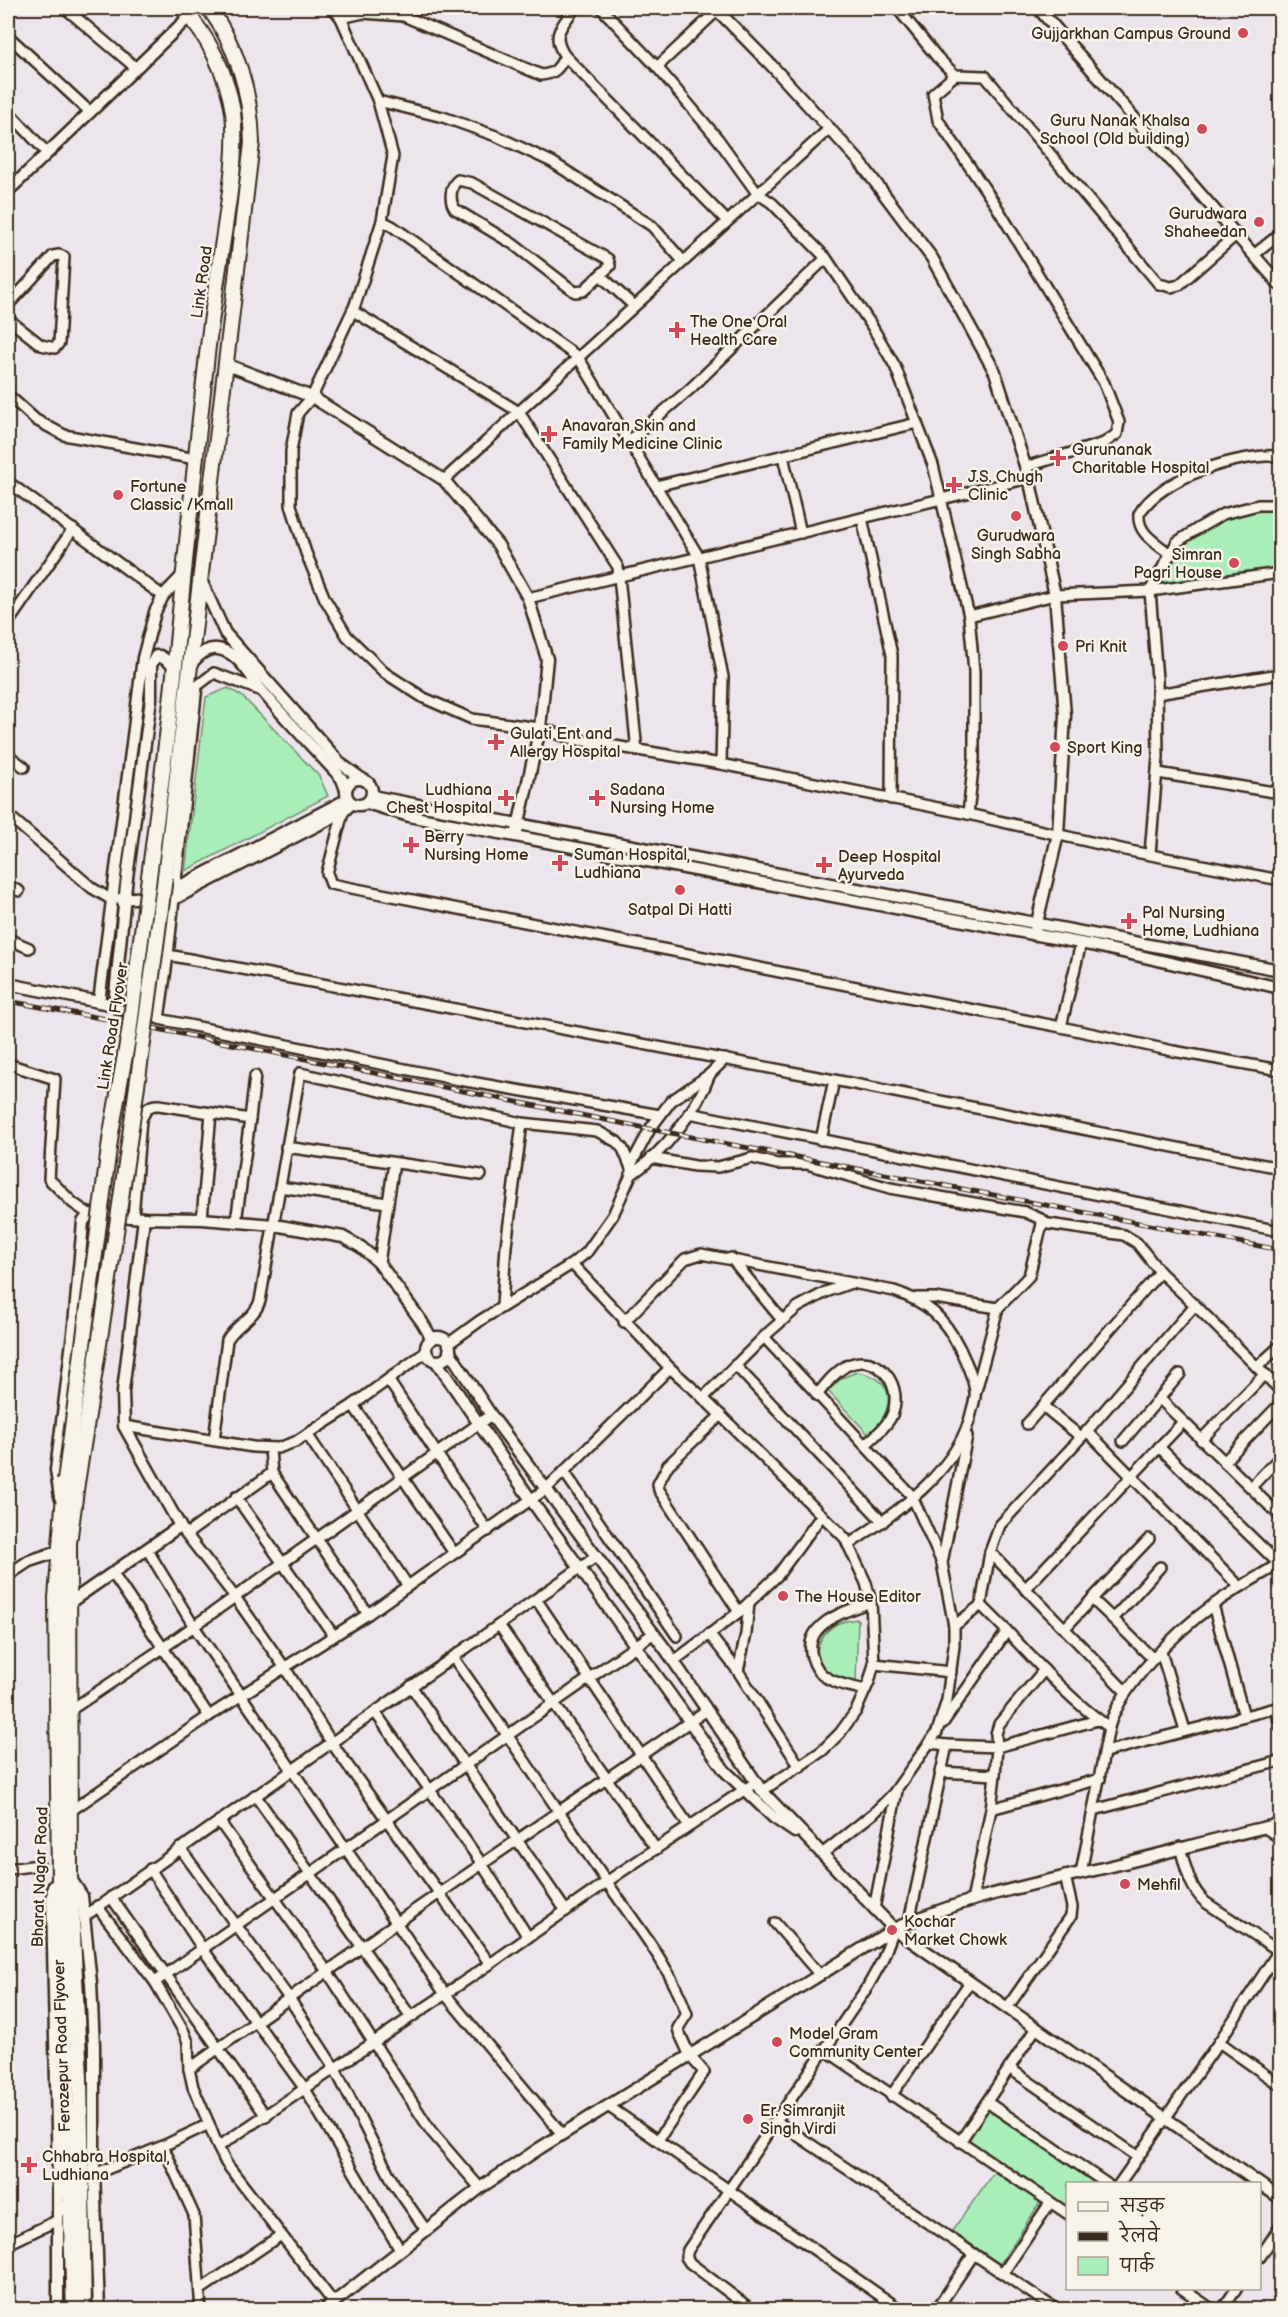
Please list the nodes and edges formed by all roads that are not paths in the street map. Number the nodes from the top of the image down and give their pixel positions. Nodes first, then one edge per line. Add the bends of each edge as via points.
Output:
1 (65, 8) edge
2 (209, 8) edge
3 (333, 8) edge
4 (575, 8) edge
5 (601, 8) edge
6 (897, 8) edge
7 (1039, 8) edge
8 (717, 9) edge
9 (186, 12) edge
10 (341, 18) junction
11 (8, 36) edge
12 (565, 56) junction
13 (657, 67) junction
14 (136, 68) junction
15 (955, 75) junction
16 (378, 101) junction
17 (8, 111) edge
18 (89, 111) junction
19 (830, 128) junction
20 (47, 153) junction
21 (8, 190) edge
22 (757, 193) junction
23 (382, 221) junction
24 (727, 221) junction
25 (1237, 234) junction
26 (1281, 234) edge
27 (1256, 254) junction
28 (826, 258) junction
29 (684, 261) junction
30 (600, 275) junction
31 (1281, 285) edge
32 (8, 305) edge
33 (634, 306) junction
34 (353, 311) junction
35 (8, 319) edge
36 (578, 357) junction
37 (225, 364) junction
38 (8, 395) edge
39 (312, 397) junction
40 (519, 412) junction
41 (916, 423) junction
42 (629, 441) junction
43 (783, 456) junction
44 (1281, 456) edge
45 (196, 459) junction
46 (1027, 472) junction
47 (444, 480) junction
48 (8, 482) edge
49 (656, 486) junction
50 (941, 499) junction
51 (1281, 506) edge
52 (862, 518) junction
53 (73, 529) junction
54 (801, 533) junction
55 (1170, 554) junction
56 (699, 557) junction
57 (1281, 573) edge
58 (184, 574) junction
59 (619, 576) junction
60 (200, 577) junction
61 (1150, 591) junction
62 (1055, 595) junction
63 (163, 596) junction
64 (528, 598) junction
65 (969, 616) junction
66 (8, 623) edge
67 (190, 665) junction
68 (175, 666) junction
69 (1281, 675) edge
70 (262, 691) junction
71 (1157, 694) junction
72 (540, 728) junction
73 (637, 751) junction
74 (8, 755) edge
75 (721, 764) junction
76 (24, 767) dead end
77 (1158, 773) junction
78 (362, 779) junction
79 (1281, 794) edge
80 (349, 797) junction
81 (369, 799) junction
82 (891, 799) junction
83 (343, 812) junction
84 (968, 814) junction
85 (8, 815) edge
86 (519, 825) junction
87 (1058, 834) junction
88 (516, 837) junction
89 (1150, 854) junction
90 (1281, 880) edge
91 (8, 886) edge
92 (19, 891) dead end
93 (173, 894) junction
94 (125, 899) junction
95 (112, 900) junction
96 (1036, 921) junction
97 (1034, 934) junction
98 (8, 939) edge
99 (1081, 943) junction
100 (29, 948) dead end
101 (168, 955) junction
102 (1281, 970) edge
103 (8, 984) edge
104 (1281, 988) edge
105 (99, 1002) junction
106 (114, 1005) junction
107 (159, 1019) junction
108 (1061, 1027) junction
109 (725, 1059) junction
110 (8, 1064) edge
111 (1281, 1070) edge
112 (710, 1074) junction
113 (255, 1076) dead end
114 (834, 1080) junction
115 (211, 1113) junction
116 (689, 1113) junction
117 (660, 1115) junction
118 (249, 1119) junction
119 (522, 1123) junction
120 (821, 1140) junction
121 (286, 1147) junction
122 (651, 1158) junction
123 (394, 1162) junction
124 (1281, 1168) edge
125 (631, 1171) junction
126 (481, 1175) dead end
127 (280, 1187) junction
128 (387, 1203) junction
129 (89, 1215) junction
130 (139, 1218) junction
131 (202, 1219) junction
132 (236, 1222) junction
133 (1042, 1223) junction
134 (274, 1226) junction
135 (1281, 1231) edge
136 (731, 1258) junction
137 (379, 1263) junction
138 (572, 1264) junction
139 (1160, 1272) junction
140 (851, 1283) junction
141 (916, 1298) junction
142 (1195, 1305) junction
143 (502, 1306) junction
144 (998, 1308) junction
145 (782, 1320) junction
146 (624, 1322) junction
147 (764, 1337) junction
148 (432, 1339) junction
149 (1281, 1346) edge
150 (449, 1347) junction
151 (426, 1352) junction
152 (436, 1361) junction
153 (735, 1365) junction
154 (1257, 1367) junction
155 (670, 1368) junction
156 (1180, 1374) dead end
157 (1265, 1374) junction
158 (389, 1381) junction
159 (1281, 1390) edge
160 (976, 1394) junction
161 (817, 1395) junction
162 (704, 1398) junction
163 (1159, 1398) junction
164 (1281, 1404) edge
165 (353, 1405) junction
166 (1043, 1406) junction
167 (491, 1415) junction
168 (721, 1415) junction
169 (970, 1422) junction
170 (1183, 1422) junction
171 (478, 1424) junction
172 (1027, 1424) dead end
173 (124, 1426) junction
174 (307, 1434) junction
175 (1084, 1434) junction
176 (214, 1440) junction
177 (1202, 1440) junction
178 (1123, 1441) dead end
179 (864, 1446) junction
180 (1159, 1447) junction
181 (270, 1449) junction
182 (436, 1454) junction
183 (1281, 1457) edge
184 (1224, 1462) junction
185 (272, 1473) junction
186 (565, 1473) junction
187 (1132, 1477) junction
188 (402, 1478) junction
189 (71, 1482) junction
190 (1251, 1487) junction
191 (546, 1489) junction
192 (912, 1496) junction
193 (236, 1497) junction
194 (531, 1500) junction
195 (62, 1509) junction
196 (358, 1510) junction
197 (822, 1515) junction
198 (1281, 1516) edge
199 (883, 1521) junction
200 (184, 1529) junction
201 (488, 1531) junction
202 (316, 1539) junction
203 (1149, 1539) dead end
204 (848, 1545) junction
205 (147, 1549) junction
206 (60, 1551) junction
207 (990, 1552) junction
208 (454, 1553) junction
209 (597, 1556) junction
210 (283, 1563) junction
211 (942, 1563) junction
212 (1280, 1564) edge
213 (1160, 1567) dead end
214 (580, 1568) junction
215 (112, 1574) junction
216 (8, 1575) edge
217 (408, 1586) junction
218 (1240, 1587) junction
219 (1025, 1588) junction
220 (235, 1597) junction
221 (536, 1599) junction
222 (1092, 1599) junction
223 (871, 1602) junction
224 (69, 1603) junction
225 (749, 1603) junction
226 (981, 1605) junction
227 (1213, 1605) junction
228 (739, 1612) junction
229 (368, 1614) junction
230 (1113, 1619) junction
231 (193, 1625) junction
232 (499, 1625) junction
233 (954, 1626) junction
234 (1065, 1628) junction
235 (1006, 1631) junction
236 (654, 1633) junction
237 (710, 1634) junction
238 (334, 1636) junction
239 (677, 1636) dead end
240 (636, 1645) junction
241 (163, 1648) junction
242 (1161, 1652) junction
243 (453, 1657) junction
244 (1153, 1659) junction
245 (674, 1660) junction
246 (874, 1664) junction
247 (285, 1668) junction
248 (1044, 1670) junction
249 (738, 1671) junction
250 (951, 1672) junction
251 (589, 1678) junction
252 (411, 1686) junction
253 (865, 1690) junction
254 (1126, 1692) junction
255 (242, 1696) junction
256 (554, 1703) junction
257 (1278, 1707) edge
258 (707, 1710) junction
259 (69, 1711) junction
260 (375, 1712) junction
261 (209, 1716) junction
262 (1244, 1716) junction
263 (1098, 1720) junction
264 (690, 1722) junction
265 (1281, 1726) edge
266 (1109, 1727) junction
267 (1185, 1730) junction
268 (937, 1732) junction
269 (508, 1735) junction
270 (331, 1742) junction
271 (929, 1743) junction
272 (947, 1745) junction
273 (997, 1748) junction
274 (1106, 1752) junction
275 (642, 1755) junction
276 (1281, 1761) edge
277 (465, 1765) junction
278 (800, 1767) junction
279 (292, 1771) junction
280 (940, 1772) junction
281 (995, 1775) junction
282 (607, 1779) junction
283 (1100, 1779) junction
284 (759, 1786) junction
285 (897, 1787) junction
286 (430, 1789) junction
287 (744, 1790) junction
288 (255, 1795) junction
289 (991, 1809) junction
290 (1094, 1810) junction
291 (69, 1812) junction
292 (559, 1812) junction
293 (386, 1820) junction
294 (219, 1821) junction
295 (1281, 1824) edge
296 (689, 1826) junction
297 (1264, 1827) junction
298 (1281, 1838) edge
299 (808, 1839) junction
300 (517, 1840) junction
301 (1180, 1847) junction
302 (180, 1848) junction
303 (345, 1849) junction
304 (656, 1849) junction
305 (822, 1854) junction
306 (482, 1864) junction
307 (39, 1865) dead end
308 (8, 1869) edge
309 (150, 1869) junction
310 (309, 1874) junction
311 (1081, 1874) junction
312 (1065, 1876) junction
313 (607, 1882) junction
314 (65, 1884) junction
315 (440, 1894) junction
316 (111, 1897) junction
317 (274, 1899) junction
318 (972, 1901) junction
319 (97, 1906) junction
320 (874, 1909) junction
321 (566, 1911) junction
322 (85, 1916) junction
323 (909, 1922) junction
324 (396, 1923) junction
325 (775, 1923) dead end
326 (235, 1926) junction
327 (894, 1929) junction
328 (528, 1937) junction
329 (362, 1947) junction
330 (202, 1948) junction
331 (1280, 1950) edge
332 (490, 1964) junction
333 (327, 1971) junction
334 (166, 1974) junction
335 (820, 1975) junction
336 (155, 1982) junction
337 (970, 1982) junction
338 (445, 1994) junction
339 (289, 1998) junction
340 (1007, 2008) junction
341 (411, 2017) junction
342 (255, 2022) junction
343 (1036, 2028) junction
344 (372, 2042) junction
345 (1218, 2042) junction
346 (217, 2048) junction
347 (824, 2049) junction
348 (690, 2056) junction
349 (1009, 2068) junction
350 (189, 2069) junction
351 (335, 2069) junction
352 (1281, 2085) edge
353 (305, 2089) junction
354 (891, 2096) junction
355 (987, 2102) junction
356 (609, 2106) junction
357 (266, 2116) junction
358 (1165, 2116) junction
359 (776, 2121) junction
360 (209, 2124) junction
361 (562, 2134) junction
362 (658, 2140) junction
363 (960, 2142) junction
364 (163, 2146) junction
365 (218, 2147) junction
366 (1137, 2156) junction
367 (81, 2167) junction
368 (75, 2182) junction
369 (1104, 2182) edge
370 (1120, 2182) edge
371 (1258, 2182) edge
372 (1261, 2184) edge
373 (480, 2188) junction
374 (728, 2190) junction
375 (1281, 2198) edge
376 (1050, 2203) junction
377 (1066, 2213) edge
378 (58, 2220) junction
379 (1281, 2227) edge
380 (426, 2230) junction
381 (281, 2235) junction
382 (8, 2244) edge
383 (400, 2250) junction
384 (974, 2254) junction
385 (1261, 2256) edge
386 (1003, 2273) junction
387 (200, 2290) junction
388 (1183, 2290) edge
389 (1236, 2290) edge
390 (333, 2302) junction
391 (58, 2310) edge
392 (74, 2310) edge
393 (84, 2310) edge
394 (99, 2310) edge
395 (201, 2310) edge
396 (324, 2310) edge
397 (752, 2310) edge
398 (901, 2310) edge
399 (936, 2310) edge
400 (1057, 2310) edge
401 (1213, 2310) edge
402 (1222, 2310) edge

1 - 14 street
2 - 37 main road, Link Road via 220,22 239,65 252,113 249,186
3 - 10 street
4 - 12 street via 557,38
5 - 13 street
6 - 15 street
7 - 25 street
8 - 13 street
8 - 19 street
9 - 14 street
9 - 45 main road, Link Road via 211,47 224,76 235,138
10 - 12 street via 363,13 404,16 541,75 558,69
10 - 16 street
11 - 18 street
12 - 24 street
13 - 22 street via 718,139
14 - 18 street
15 - 25 street via 985,76 1159,284 1179,285
15 - 46 street via 933,94 938,120 1070,323 1104,382 1119,422 1117,434 1104,443
16 - 23 street via 393,156
16 - 29 street via 443,117 552,162 652,226
17 - 20 street
18 - 20 street
19 - 22 street
19 - 46 street via 932,258 995,372
20 - 21 street
22 - 24 street
22 - 28 street via 772,203
23 - 34 street
23 - 36 street
24 - 29 street
25 - 27 street
26 - 27 street
27 - 31 street
28 - 41 street via 895,366
28 - 42 street via 690,389
29 - 33 street
30 - 30 street via 583,291 576,292 505,238 455,209 453,183 472,183 608,259 610,266
30 - 33 street
32 - 35 street via 52,256 64,257 59,343 55,348 41,345
33 - 36 street
34 - 39 street
34 - 40 street
36 - 40 street
36 - 42 street
37 - 39 street
37 - 60 main road, Link Road
38 - 45 street via 36,420 64,435
39 - 47 street
39 - 72 street via 298,413 291,451 291,505 325,599 347,636 385,673 424,698 472,719
40 - 47 street
40 - 59 street via 618,567
41 - 43 street
41 - 50 street via 933,465
42 - 49 street
43 - 49 street
43 - 54 street
44 - 55 street via 1239,458 1217,465 1189,476 1151,501 1139,514 1140,526
45 - 58 main road, Link Road
46 - 50 street
46 - 62 street
47 - 64 street via 498,545
48 - 53 street
49 - 56 street
50 - 52 street
50 - 65 street
51 - 55 street via 1258,505 1223,514 1177,542
52 - 54 street
52 - 82 street via 892,656
53 - 63 street
53 - 66 street
54 - 56 street
55 - 61 street
56 - 59 street
56 - 75 street via 723,677
57 - 61 street
58 - 63 street
58 - 68 main road, Link Road Flyover
59 - 64 street
59 - 73 street
60 - 67 main road, Link Road Flyover
60 - 78 street via 225,633 341,764
61 - 62 street
61 - 71 street
62 - 65 street
62 - 87 street via 1065,715
63 - 95 street via 143,658
64 - 72 street via 547,659
65 - 84 street via 975,671 974,759
67 - 70 street via 199,654 212,648 225,651
67 - 189 main road, Link Road Flyover, bridge via 148,1006 98,1352
68 - 94 street via 164,657 156,656 151,662
68 - 189 main road, Link Road Flyover, bridge via 129,1033 111,1133
69 - 71 street
70 - 80 street via 342,779
70 - 93 street via 214,673 197,686
71 - 77 street
72 - 73 street via 573,739
72 - 86 street
73 - 75 street
74 - 76 street
75 - 82 street
77 - 79 street
77 - 89 street
78 - 80 street via 349,784
78 - 81 street via 372,788
80 - 81 street via 358,805
80 - 83 street
80 - 93 street
81 - 86 street
81 - 88 street via 409,816
82 - 84 street
83 - 93 street
83 - 108 street via 327,873 331,884
84 - 87 street
85 - 95 street via 92,888
86 - 88 street
86 - 96 street
87 - 89 street
87 - 96 street
88 - 97 street
89 - 90 street
91 - 92 street
93 - 94 street
93 - 101 street
94 - 95 street
94 - 106 street
95 - 105 street
96 - 97 street
96 - 102 street
97 - 99 street
98 - 100 street
99 - 104 street
99 - 108 street
101 - 107 street
101 - 109 street
103 - 105 street
105 - 106 street
106 - 107 street
107 - 117 street via 454,1079
108 - 111 street
109 - 112 street
109 - 114 street
110 - 129 street via 55,1079 49,1179
112 - 116 street
112 - 117 street via 681,1092
113 - 118 street
114 - 120 street
114 - 124 street
115 - 118 street
115 - 130 street via 148,1107 141,1120
115 - 131 street
116 - 120 street
116 - 122 street
117 - 125 street
118 - 132 street
119 - 121 street via 300,1073
119 - 125 street via 606,1135 622,1149
119 - 143 street
120 - 135 street
121 - 123 street
121 - 127 street
122 - 125 street
122 - 133 street via 718,1167 752,1158 777,1164 807,1164 890,1188 1025,1212 1043,1220
123 - 126 street
123 - 128 street
125 - 138 street via 613,1215 594,1244
127 - 128 street
127 - 134 street
128 - 137 street
129 - 130 street
129 - 195 street via 83,1222 56,1470
130 - 131 street
130 - 173 street via 123,1391
131 - 132 street
132 - 134 street
133 - 139 street via 1124,1235 1137,1243
133 - 144 street via 1029,1276
134 - 137 street via 343,1237
134 - 176 street via 258,1307 227,1340
136 - 140 street
136 - 145 street
136 - 146 street via 701,1254 685,1259
137 - 148 street
138 - 143 street
138 - 146 street
139 - 142 street
139 - 166 street
140 - 141 street
140 - 145 street via 798,1307
141 - 144 street
141 - 160 street via 949,1329 966,1361
142 - 154 street
142 - 175 street
143 - 150 street
144 - 160 street
145 - 147 street
146 - 155 street
147 - 153 street
147 - 161 street
148 - 150 street via 442,1339
148 - 151 street
149 - 154 street
150 - 152 street via 443,1360
150 - 167 street
151 - 152 street
151 - 158 street
152 - 171 street
153 - 162 street
153 - 199 street
154 - 157 street
155 - 162 street
155 - 186 street
156 - 163 street
157 - 159 street
157 - 177 street
158 - 165 street
158 - 182 street
160 - 169 street
161 - 179 street
161 - 179 street via 848,1365 862,1362 886,1372 894,1384 895,1406 890,1419
162 - 168 street
163 - 170 street
163 - 178 street
164 - 184 street
165 - 174 street
165 - 188 street
166 - 172 street
166 - 175 street
167 - 171 street
167 - 191 street
168 - 197 street
168 - 228 street via 668,1465 658,1484
169 - 192 street via 940,1472
169 - 211 street
170 - 177 street
170 - 180 street
171 - 182 street
171 - 194 street
173 - 176 street
173 - 200 street
174 - 181 street
174 - 196 street
175 - 187 street
175 - 207 street via 1000,1525
176 - 181 street
177 - 184 street
179 - 192 street
180 - 187 street
180 - 212 street
181 - 185 street
182 - 188 street
182 - 201 street
183 - 190 street
184 - 190 street
185 - 193 street
185 - 202 street
186 - 191 street
186 - 239 street
187 - 218 street
187 - 219 street
188 - 196 street
188 - 208 street
189 - 195 main road, Bharat Nagar Road
189 - 224 main road, Bharat Nagar Road
190 - 198 street
191 - 194 street
191 - 209 street
192 - 199 street
192 - 211 street
193 - 200 street
193 - 210 street
194 - 201 street
194 - 214 street
195 - 206 main road, Bharat Nagar Road
196 - 202 street
196 - 217 street
197 - 204 street
197 - 225 street via 778,1575
199 - 204 street
200 - 205 street
200 - 220 street
201 - 208 street
202 - 210 street
202 - 229 street
203 - 222 street
204 - 223 street
205 - 215 street
205 - 231 street
206 - 216 street via 29,1561
206 - 314 main road, Bharat Nagar Road via 57,1598
207 - 219 street
207 - 226 street
208 - 217 street
209 - 214 street
209 - 236 street
210 - 220 street
210 - 238 street
211 - 233 street
212 - 218 street
213 - 230 street
214 - 221 street
214 - 240 street
215 - 224 street
215 - 241 street
217 - 229 street
218 - 227 street
219 - 234 street
220 - 231 street
220 - 247 street
221 - 232 street
221 - 251 street
222 - 230 street
222 - 234 street
223 - 246 street
223 - 253 street via 833,1616 817,1630 810,1650 814,1664 826,1678
224 - 259 main road, Bharat Nagar Road
225 - 228 street
225 - 249 street
226 - 233 street
226 - 235 street
227 - 242 street
227 - 262 street
228 - 237 street
229 - 238 street
230 - 244 street
231 - 241 street
231 - 255 street
232 - 243 street
232 - 256 street
233 - 250 street
234 - 254 street
235 - 248 street
235 - 268 street
236 - 240 street
236 - 245 street
237 - 245 street
237 - 249 street
238 - 247 street
240 - 251 street
240 - 264 street
241 - 259 street
241 - 261 street
242 - 244 street
242 - 267 street
243 - 252 street
243 - 269 street
244 - 254 street
245 - 258 street
246 - 250 street
246 - 253 street
247 - 255 street
247 - 270 street
248 - 263 street
248 - 273 street via 999,1724
249 - 278 street
250 - 268 street
251 - 256 street
251 - 275 street
252 - 260 street
252 - 277 street
253 - 278 street via 840,1733
254 - 266 street
255 - 261 street
255 - 279 street
256 - 269 street
256 - 282 street
257 - 262 street
257 - 265 street
258 - 264 street
258 - 284 street
259 - 291 main road, Bharat Nagar Road
260 - 270 street
260 - 286 street
261 - 291 street
262 - 267 street
263 - 266 street
263 - 273 street
264 - 275 street
264 - 287 street via 725,1771
266 - 274 street
267 - 274 street
268 - 271 street
269 - 277 street
269 - 292 street
270 - 279 street
270 - 293 street
271 - 272 street
271 - 285 street
272 - 273 street
272 - 280 street
273 - 281 street
274 - 283 street
275 - 282 street
275 - 296 street
276 - 290 street
277 - 286 street
277 - 300 street
278 - 284 street
279 - 288 street
279 - 303 street
280 - 281 street
280 - 323 street
281 - 289 street
282 - 292 street
282 - 304 street
283 - 289 street
283 - 290 street
284 - 287 street
284 - 299 street
285 - 305 street via 875,1812
285 - 320 street
286 - 293 street
286 - 306 street
287 - 296 street
287 - 299 street via 773,1817
288 - 294 street
288 - 310 street
289 - 318 street
290 - 311 street
291 - 314 main road, Bharat Nagar Road
292 - 300 street
292 - 313 street
293 - 303 street
293 - 315 street
294 - 302 street
294 - 317 street
295 - 297 street
296 - 304 street
297 - 298 street
297 - 301 street
299 - 305 street
300 - 306 street
300 - 321 street
301 - 311 street
301 - 331 street via 1196,1894
302 - 309 street
302 - 326 street
303 - 310 street
303 - 324 street
304 - 313 street
305 - 320 street
306 - 315 street
306 - 328 street
307 - 308 street
309 - 316 street
309 - 330 street
310 - 317 street
310 - 329 street
311 - 312 street
312 - 318 street
312 - 340 street via 1071,1916
313 - 321 street
313 - 348 street via 670,1974 687,2014 678,2032
314 - 322 street via 82,1896
314 - 367 main road, Ferozepur Road Flyover
314 - 378 street, Bharat Nagar Road via 53,1887 52,1900
315 - 324 street
315 - 332 street
316 - 319 street
316 - 334 street
317 - 326 street
317 - 333 street
318 - 323 street
319 - 322 street
319 - 336 street
320 - 327 street
321 - 328 street
322 - 367 street via 94,2046
323 - 327 street
324 - 329 street
324 - 338 street
325 - 335 street
326 - 330 street
326 - 339 street
327 - 335 street
327 - 337 street
327 - 347 street via 875,1974
328 - 332 street
329 - 333 street
329 - 341 street
330 - 334 street
330 - 342 street
331 - 345 street
332 - 338 street
333 - 339 street
333 - 344 street
334 - 336 street
334 - 346 street
335 - 348 street
336 - 350 street via 188,2042
337 - 340 street
337 - 354 street
338 - 341 street
338 - 361 street
339 - 342 street
339 - 351 street
340 - 343 street
341 - 344 street
342 - 346 street
342 - 353 street
343 - 349 street
343 - 358 street
344 - 351 street
344 - 373 street via 431,2131
345 - 352 street
345 - 358 street
346 - 350 street
346 - 357 street
347 - 354 street
347 - 359 street
348 - 356 street
348 - 362 street via 704,2072
349 - 355 street
349 - 366 street
350 - 360 street
351 - 353 street
351 - 380 street via 394,2184
353 - 357 street
353 - 383 street
354 - 363 street
355 - 363 street
355 - 369 street
356 - 361 street
356 - 362 street
357 - 365 street
358 - 366 street
358 - 371 street
359 - 374 street
359 - 384 street
360 - 364 street
360 - 365 street
361 - 373 street
362 - 374 street
363 - 376 street
364 - 367 street via 97,2173
364 - 387 street via 194,2215
365 - 381 street
366 - 370 street
367 - 368 main road, Ferozepur Road Flyover
367 - 394 street
368 - 392 main road
368 - 393 main road
372 - 375 street
373 - 380 street
374 - 397 street via 686,2257
374 - 398 street
376 - 377 street
376 - 386 street
378 - 382 street
378 - 391 street, Bharat Nagar Road
379 - 385 street
380 - 383 street
381 - 387 street
381 - 390 street
383 - 390 street
384 - 386 street
384 - 399 street
386 - 400 street
387 - 395 street
388 - 401 street
389 - 402 street
390 - 396 street

